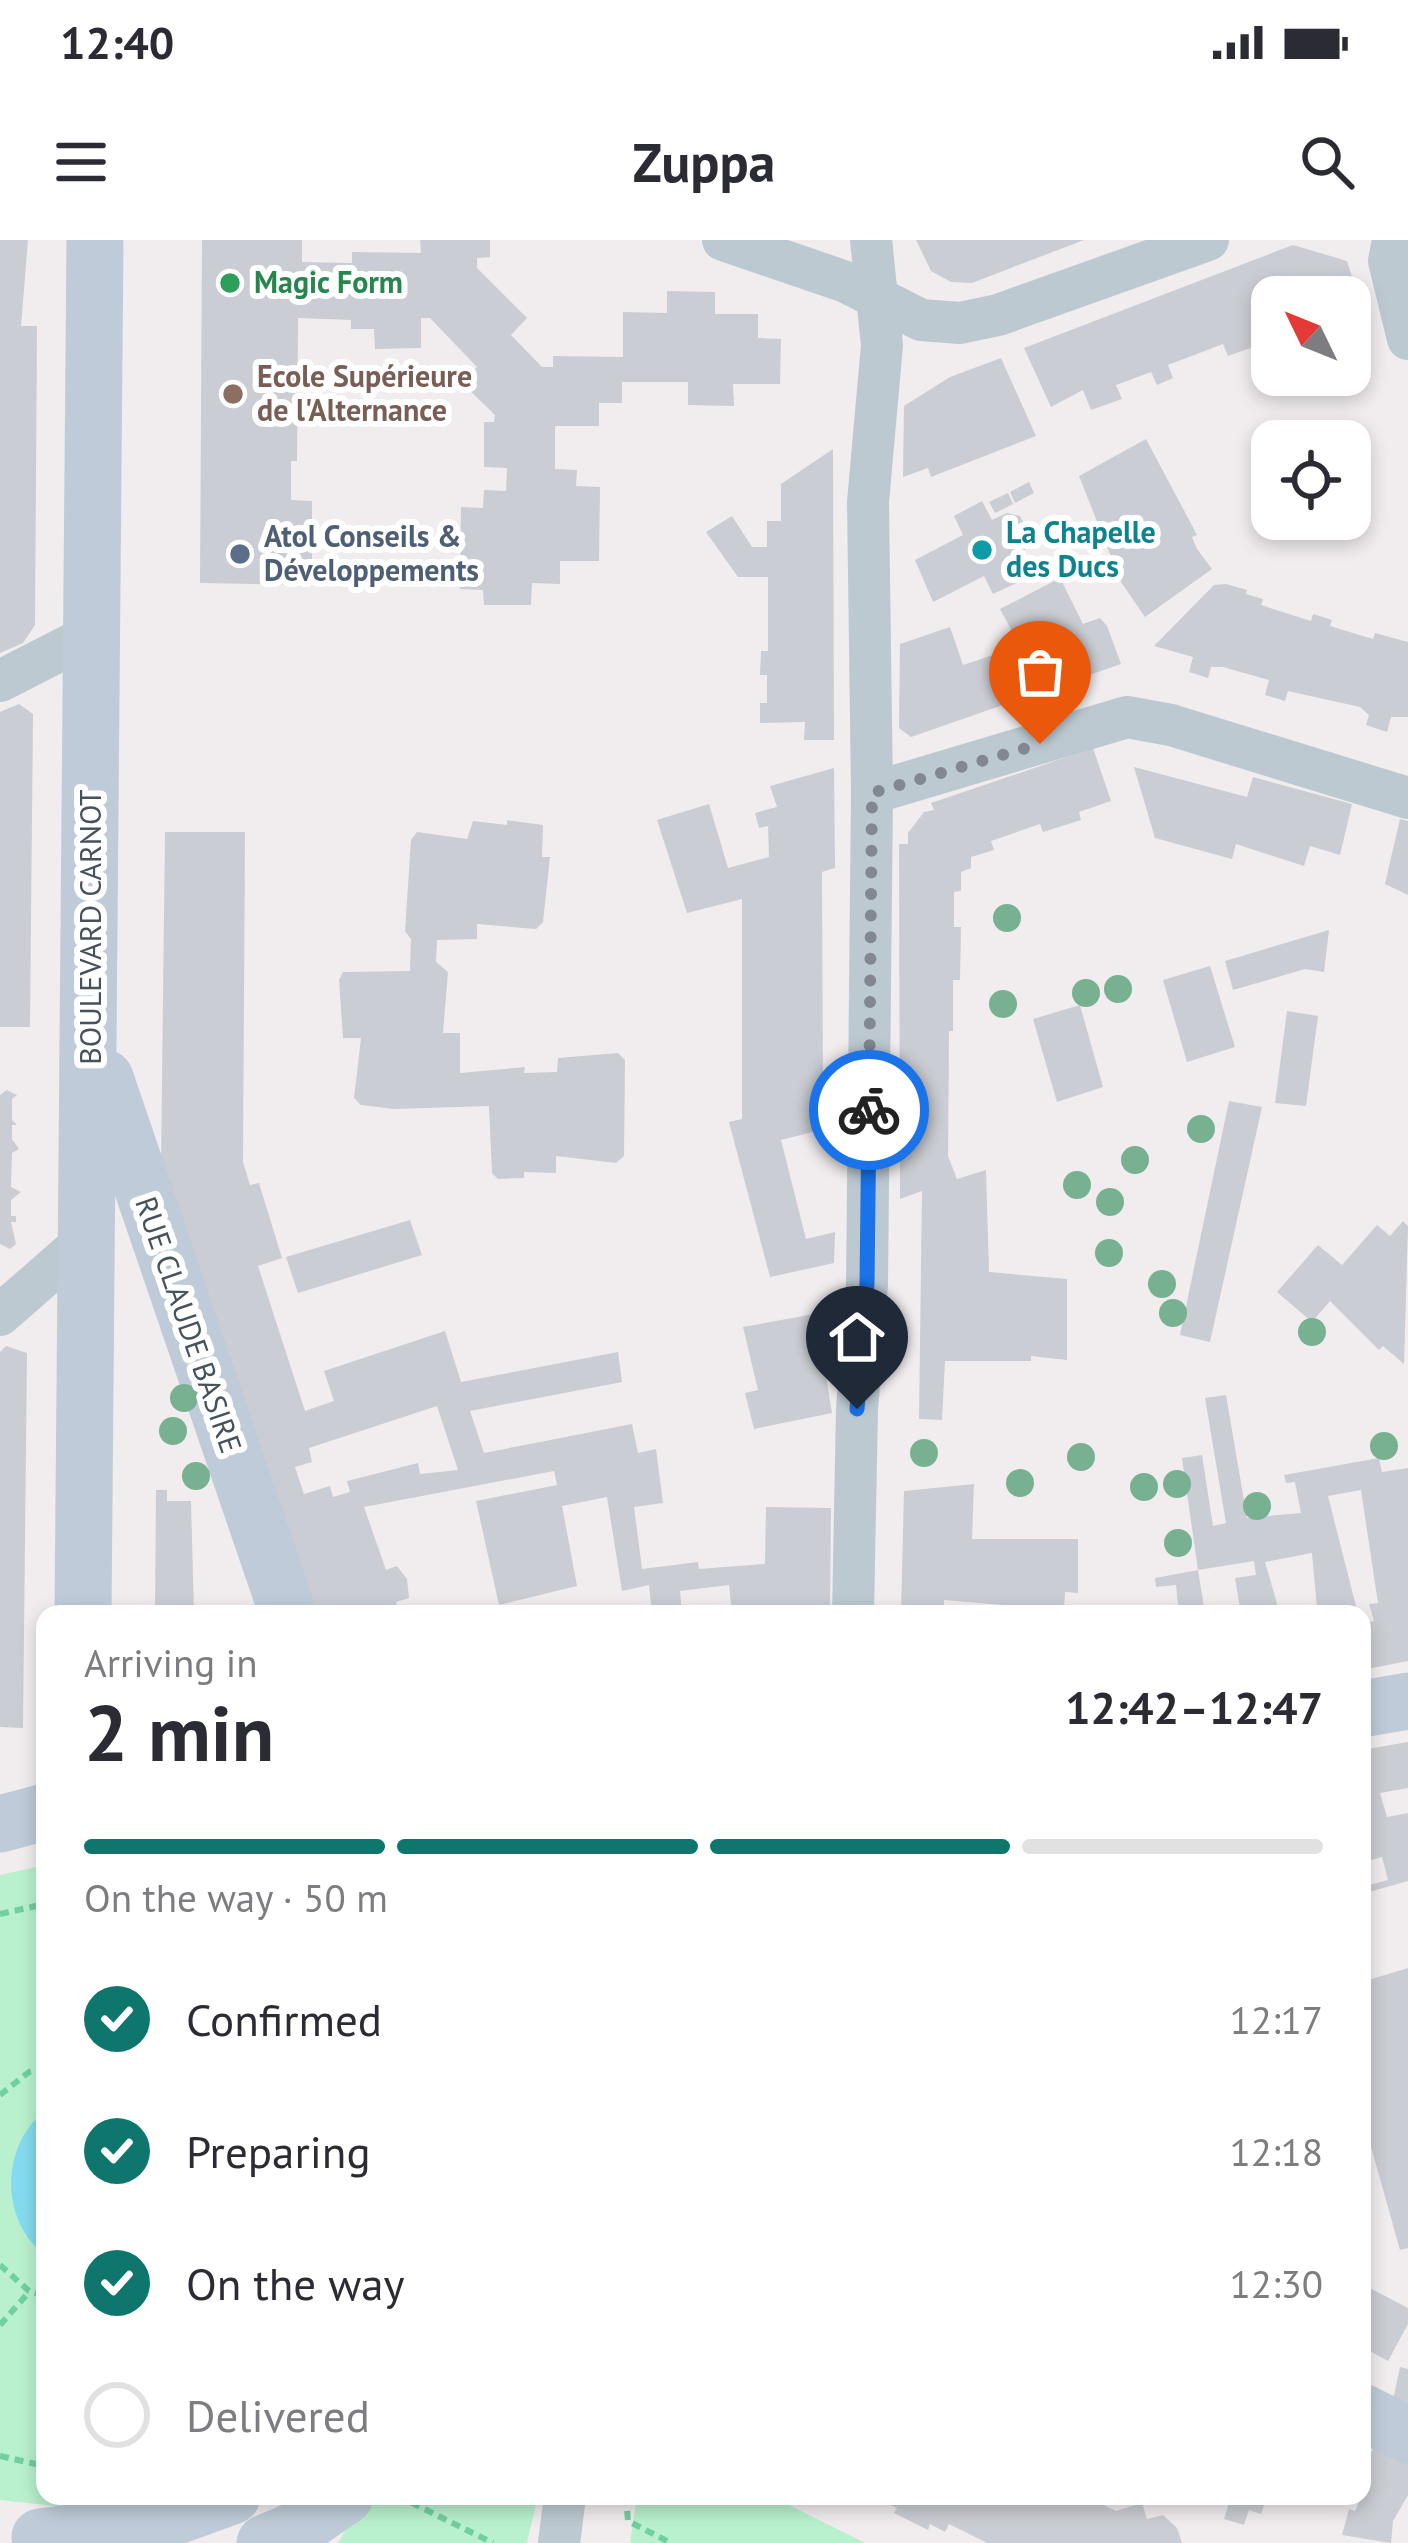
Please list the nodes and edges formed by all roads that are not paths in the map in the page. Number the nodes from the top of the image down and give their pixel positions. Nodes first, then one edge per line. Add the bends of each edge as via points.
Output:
1 (94, 240) edge
2 (723, 240) edge
3 (871, 240) edge
4 (1208, 240) edge
5 (1383, 247) edge
6 (881, 298) junction
7 (1408, 338) edge
8 (92, 634) junction
9 (0, 681) edge
10 (1398, 791) edge
11 (872, 793) junction
12 (90, 1034) junction
13 (88, 1238) junction
14 (182, 1314) junction
15 (0, 1315) edge
16 (88, 1318) junction
17 (83, 1605) edge
18 (285, 1605) edge
19 (853, 1605) edge
20 (1408, 1700) edge
21 (1371, 1707) edge
22 (36, 1814) edge
23 (0, 1824) edge
24 (1371, 2416) edge
25 (1408, 2435) edge
26 (207, 2505) edge
27 (334, 2505) edge
28 (564, 2505) edge
29 (297, 2531) edge
30 (36, 2537) edge
31 (559, 2543) edge

1 - 8 main road, BOULEVARD CARNOT
2 - 6 street
3 - 6 street
4 - 6 street via 960,323 921,320
5 - 7 street
6 - 11 street via 868,502
8 - 9 street
8 - 12 main road, BOULEVARD CARNOT
10 - 11 street via 1127,717
11 - 19 street via 867,1284
12 - 13 main road, BOULEVARD CARNOT
12 - 14 main road, RUE CLAUDE BASIRE
13 - 15 street
13 - 16 main road, BOULEVARD CARNOT
14 - 16 main road via 148,1295
14 - 18 main road, RUE CLAUDE BASIRE
16 - 17 main road, BOULEVARD CARNOT
20 - 21 main road
22 - 23 main road
24 - 25 main road
26 - 30 main road via 163,2521
27 - 29 main road
28 - 31 street

